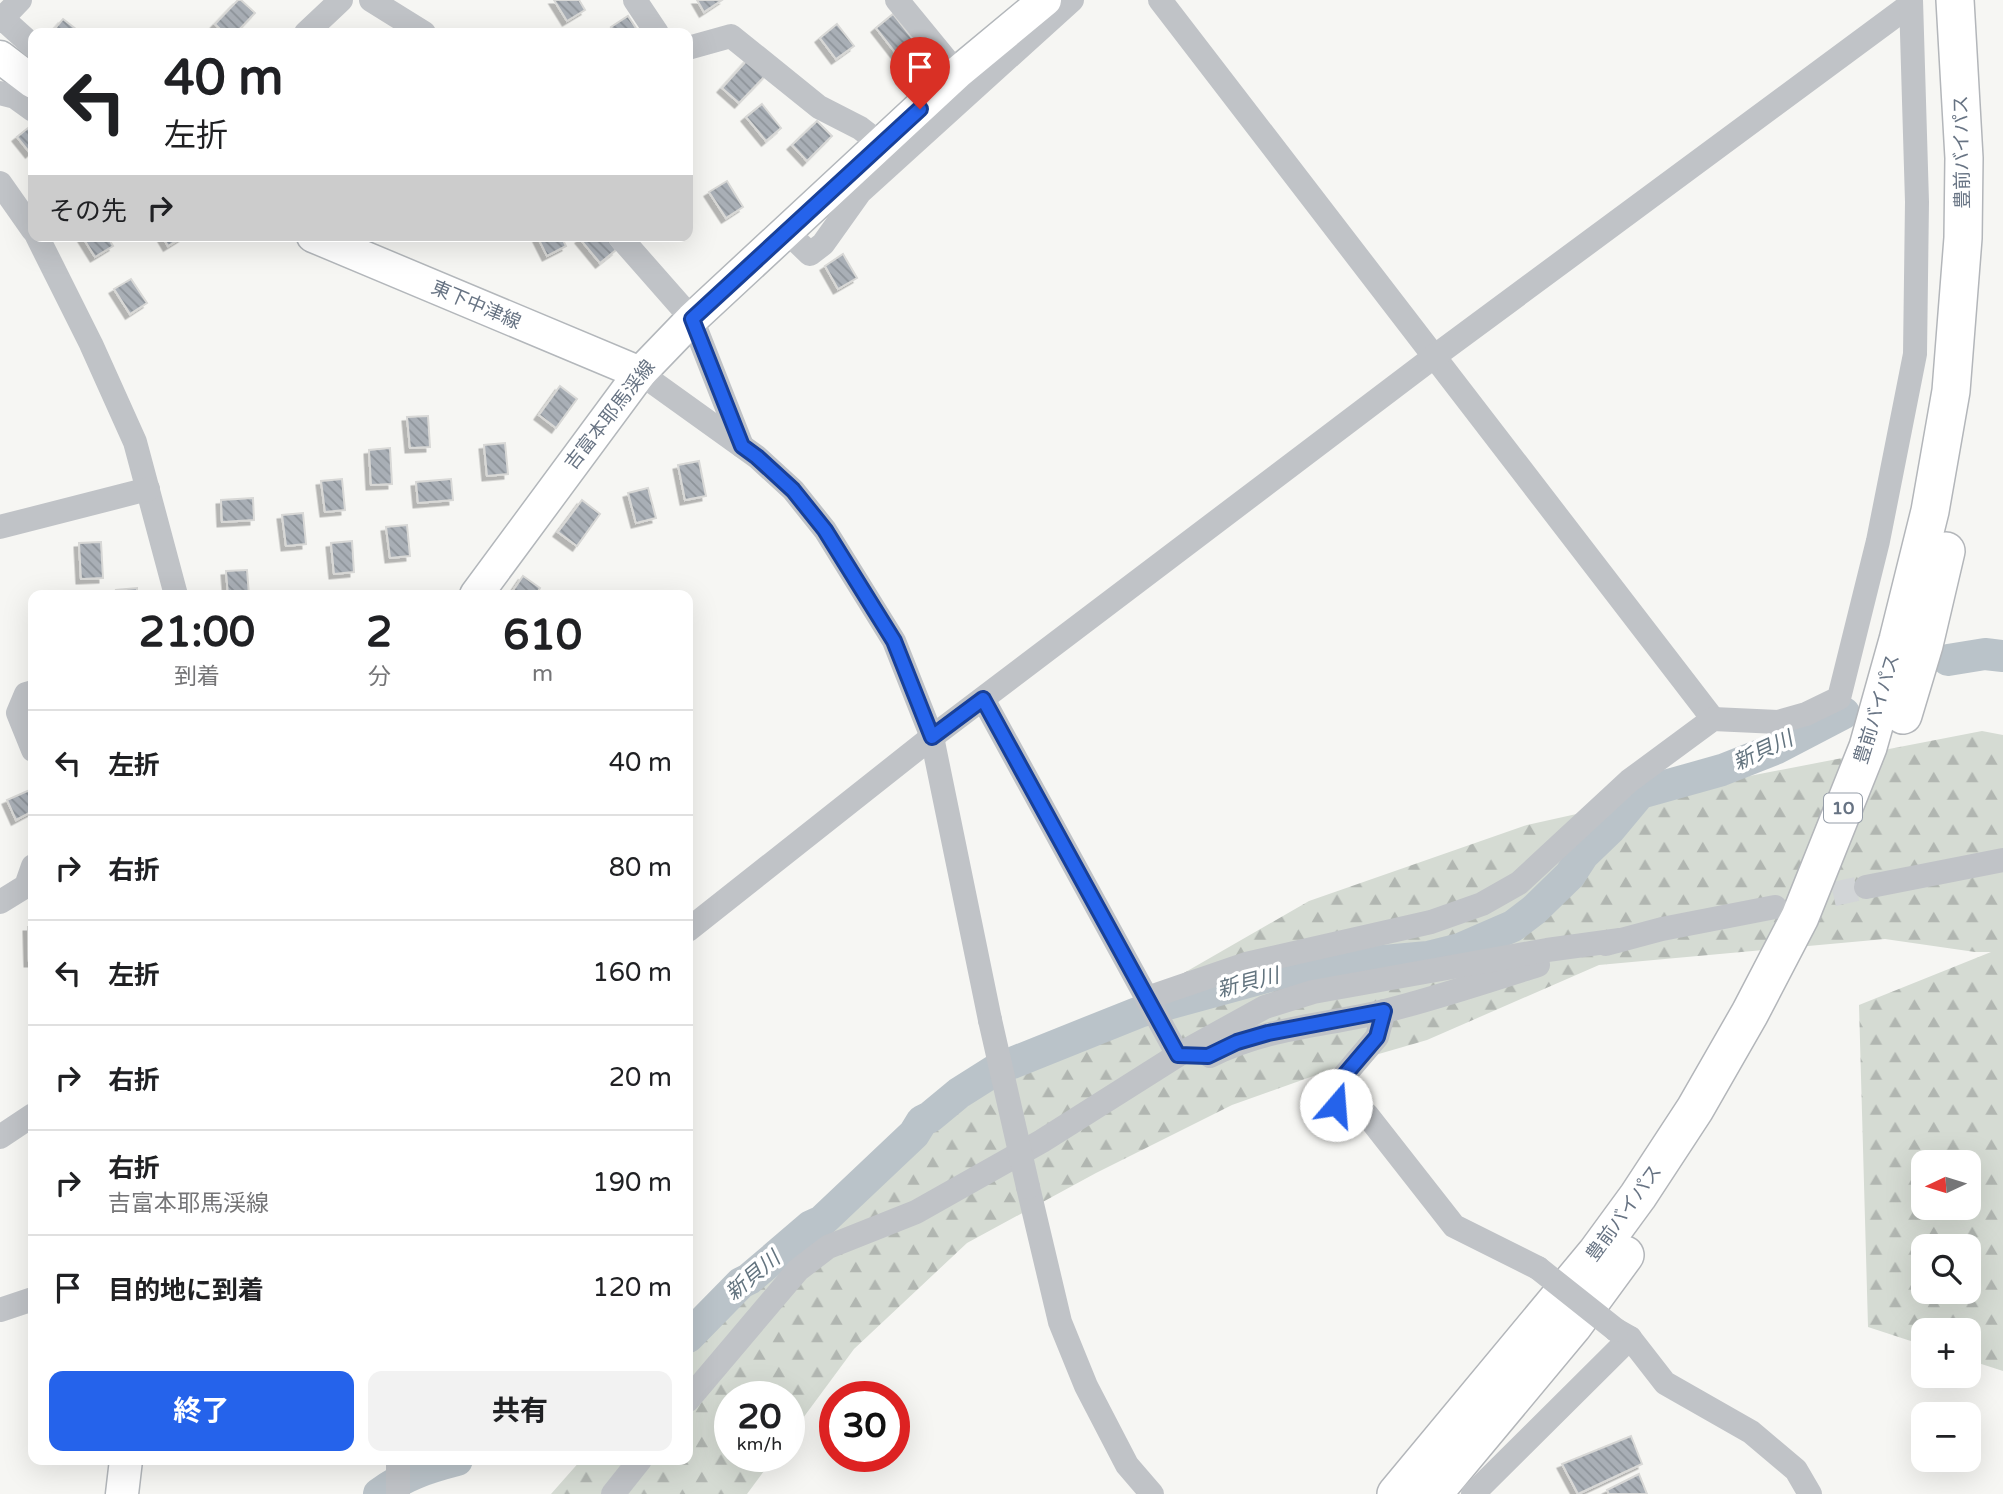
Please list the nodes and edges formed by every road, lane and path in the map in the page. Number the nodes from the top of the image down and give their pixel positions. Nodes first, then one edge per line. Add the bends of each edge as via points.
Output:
1 (20, 0) edge
2 (341, 0) edge
3 (371, 0) edge
4 (635, 0) edge
5 (897, 0) edge
6 (1045, 0) edge
7 (1072, 0) edge
8 (1160, 0) edge
9 (1955, 0) edge
10 (1978, 0) edge
11 (1911, 2) edge
12 (1, 20) edge
13 (311, 28) edge
14 (416, 28) edge
15 (654, 28) edge
16 (28, 42) edge
17 (693, 47) edge
18 (0, 57) edge
19 (957, 73) junction
20 (28, 78) edge
21 (0, 93) edge
22 (28, 106) edge
23 (882, 145) junction
24 (0, 183) edge
25 (853, 185) junction
26 (28, 223) edge
27 (40, 242) edge
28 (327, 242) edge
29 (624, 242) edge
30 (692, 319) junction
31 (1435, 356) junction
32 (639, 373) junction
33 (742, 446) junction
34 (148, 489) junction
35 (0, 527) edge
36 (175, 590) edge
37 (480, 590) edge
38 (28, 693) edge
39 (983, 699) junction
40 (1713, 719) junction
41 (932, 737) junction
42 (28, 738) edge
43 (2003, 860) edge
44 (28, 880) edge
45 (1866, 887) tunnel mouth
46 (17, 898) edge
47 (1775, 907) tunnel mouth
48 (693, 926) edge
49 (1620, 940) junction
50 (1147, 998) junction
51 (1384, 1011) junction
52 (1178, 1055) junction
53 (28, 1118) edge
54 (0, 1137) edge
55 (28, 1301) edge
56 (0, 1310) edge
57 (1623, 1334) junction
58 (693, 1394) edge
59 (125, 1465) edge
60 (398, 1465) edge
61 (636, 1465) edge
62 (122, 1494) edge
63 (398, 1494) edge
64 (614, 1494) edge
65 (1152, 1494) edge
66 (1396, 1494) edge
67 (1433, 1494) edge
68 (1473, 1494) edge
69 (1810, 1494) edge

1 - 12 street
2 - 13 street
3 - 14 street
4 - 15 street
5 - 19 street
6 - 19 main road, 吉富本耶馬渓線
7 - 25 street
8 - 31 street
9 - 66 highway, 豊前バイパス / 10 via 1964,158 1951,391 1930,511 1868,747 1800,917 1695,1110 1597,1252
10 - 67 highway, 豊前バイパス / 10 via 1987,165 1981,328 1954,518 1924,645 1890,759 1821,927 1773,1025 1717,1122 1662,1206 1573,1326
11 - 31 street
11 - 40 street via 1917,202 1915,354 1878,541 1839,698 1778,722
12 - 16 street
17 - 23 street via 732,36 819,107
18 - 20 main road
19 - 23 main road, 吉富本耶馬渓線
21 - 22 street
23 - 25 main road, 吉富本耶馬渓線
24 - 26 street
25 - 30 main road, 吉富本耶馬渓線 via 787,232
27 - 34 street via 135,442
28 - 32 main road, 東下中津線
29 - 30 street
30 - 32 main road, 吉富本耶馬渓線
30 - 33 street
31 - 39 street
31 - 40 street
32 - 33 street
32 - 37 main road, 吉富本耶馬渓線
33 - 41 street via 793,490 825,530 894,641
34 - 35 street
34 - 36 street
38 - 42 street via 18,713
39 - 41 street
39 - 50 street
40 - 50 street via 1629,781 1519,883 1482,904 1431,922 1246,964
41 - 48 street
41 - 65 street, bridge via 990,1020 1060,1322 1080,1373 1127,1465
43 - 45 street
44 - 46 street
47 - 49 street
49 - 51 street
49 - 52 street via 1313,992 1265,1007
50 - 52 street
51 - 52 street via 1268,1033 1208,1056
51 - 57 street, bridge via 1377,1037 1337,1084 1334,1094 1341,1112 1367,1115 1454,1226 1538,1268
52 - 58 street via 1042,1141 916,1212 828,1247 798,1270
53 - 54 street
55 - 56 street
57 - 68 street
57 - 69 street via 1665,1383 1751,1432 1796,1470
59 - 62 main road
60 - 63 street
61 - 64 street

